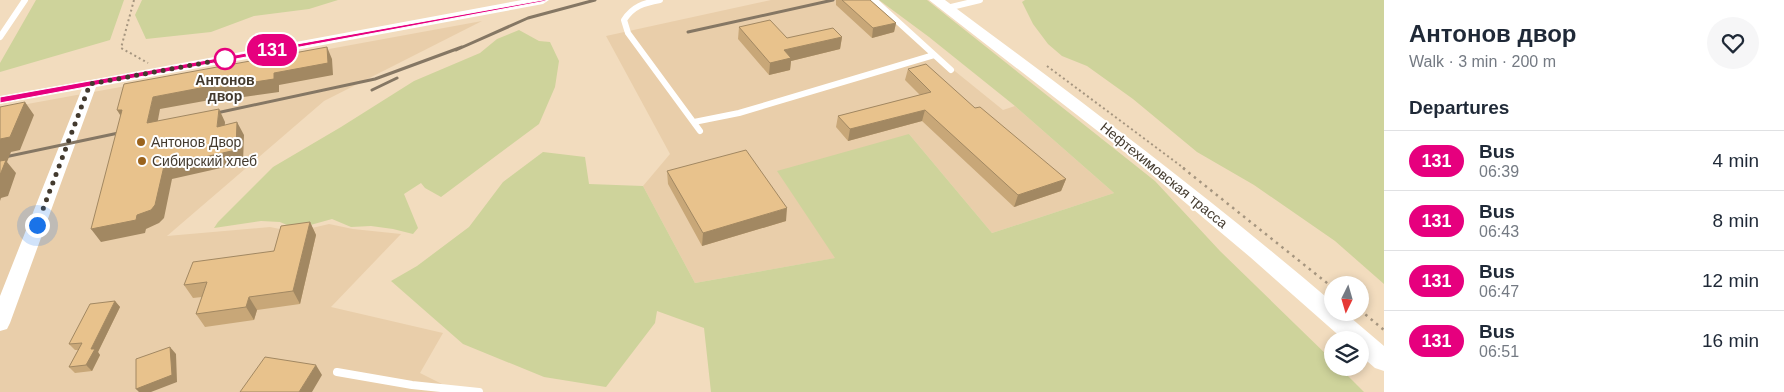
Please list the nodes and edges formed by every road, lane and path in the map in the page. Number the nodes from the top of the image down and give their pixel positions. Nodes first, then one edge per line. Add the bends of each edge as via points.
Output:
1 (25, 0) edge
2 (134, 0) edge
3 (543, 0) edge
4 (660, 0) edge
5 (874, 0) edge
6 (980, 0) edge
7 (942, 4) edge
8 (0, 37) edge
9 (934, 55) junction
10 (1046, 66) dead end
11 (163, 70) junction
12 (952, 70) dead end
13 (90, 84) junction
14 (0, 100) edge
15 (694, 122) junction
16 (700, 131) dead end
17 (1324, 281) edge
18 (1369, 318) edge
19 (0, 323) edge
20 (1384, 330) edge
21 (1380, 351) edge
22 (337, 372) dead end
23 (479, 392) edge

1 - 8 lane
2 - 11 path via 121,48
3 - 11 street
4 - 15 lane via 630,10 624,20 628,33
5 - 9 lane
6 - 7 lane
7 - 21 main road, Нефтехимовская трасса via 1138,153
9 - 12 lane
9 - 15 lane via 739,113
10 - 17 path via 1157,147
11 - 13 street
13 - 14 street
13 - 19 street
15 - 16 lane
18 - 20 path
22 - 23 lane

